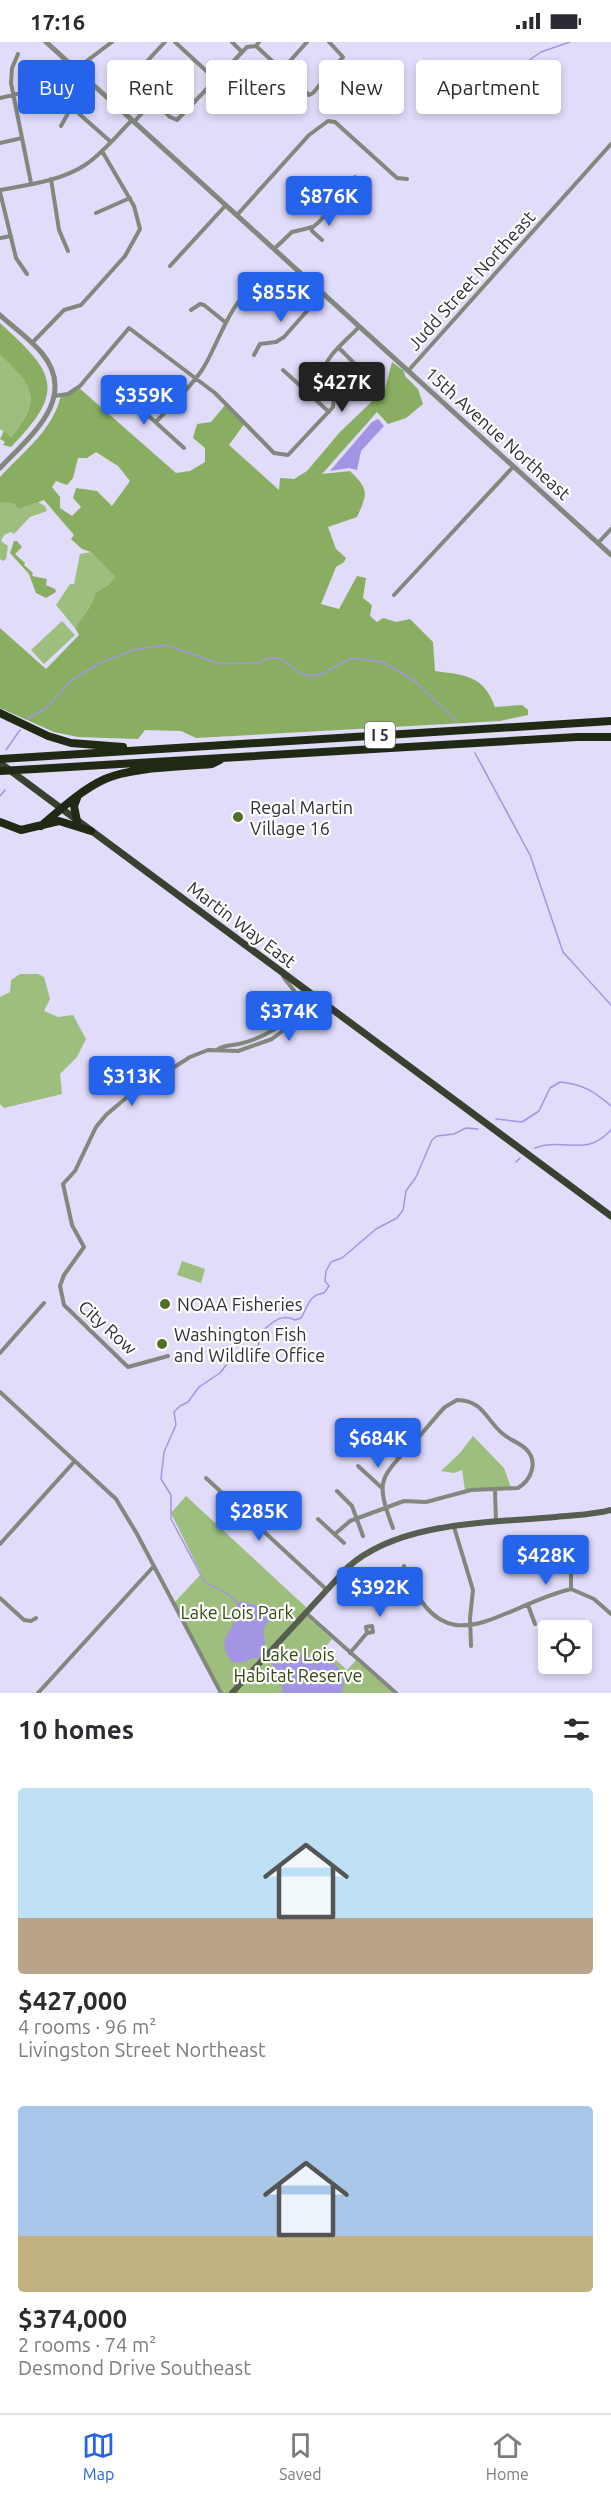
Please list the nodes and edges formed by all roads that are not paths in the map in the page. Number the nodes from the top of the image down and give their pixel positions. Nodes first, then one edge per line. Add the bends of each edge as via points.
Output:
1 (46, 42) edge
2 (112, 42) edge
3 (165, 42) edge
4 (175, 42) edge
5 (232, 42) edge
6 (307, 42) edge
7 (329, 42) edge
8 (257, 44) edge
9 (242, 52) junction
10 (18, 54) dead end
11 (66, 60) edge
12 (88, 60) edge
13 (149, 60) edge
14 (234, 60) edge
15 (271, 60) edge
16 (291, 60) edge
17 (206, 71) edge
18 (95, 86) edge
19 (206, 90) edge
20 (18, 94) edge
21 (307, 94) edge
22 (12, 95) junction
23 (0, 98) edge
24 (194, 104) edge
25 (68, 114) edge
26 (81, 114) edge
27 (140, 114) edge
28 (167, 114) edge
29 (186, 114) edge
30 (133, 121) junction
31 (61, 126) dead end
32 (22, 138) junction
33 (111, 142) junction
34 (0, 143) edge
35 (611, 144) edge
36 (102, 152) junction
37 (355, 177) dead end
38 (51, 179) junction
39 (407, 179) dead end
40 (31, 183) junction
41 (311, 189) dead end
42 (0, 191) edge
43 (130, 198) junction
44 (226, 205) junction
45 (332, 207) junction
46 (96, 213) dead end
47 (237, 215) junction
48 (311, 227) junction
49 (11, 236) junction
50 (0, 238) edge
51 (322, 240) dead end
52 (274, 249) junction
53 (68, 251) dead end
54 (170, 266) dead end
55 (27, 274) dead end
56 (261, 283) dead end
57 (322, 294) junction
58 (191, 310) dead end
59 (0, 315) edge
60 (225, 322) junction
61 (359, 327) junction
62 (32, 343) junction
63 (339, 348) junction
64 (254, 355) dead end
65 (283, 370) dead end
66 (408, 371) junction
67 (358, 372) dead end
68 (197, 378) junction
69 (119, 389) dead end
70 (54, 396) junction
71 (329, 412) junction
72 (156, 422) junction
73 (183, 447) dead end
74 (513, 467) junction
75 (0, 468) edge
76 (611, 529) edge
77 (598, 543) junction
78 (611, 555) edge
79 (394, 595) dead end
80 (0, 713) edge
81 (611, 721) edge
82 (611, 736) edge
83 (148, 749) junction
84 (224, 758) junction
85 (0, 759) edge
86 (0, 763) edge
87 (0, 771) edge
88 (77, 796) junction
89 (61, 809) junction
90 (77, 821) junction
91 (0, 822) edge
92 (41, 826) junction
93 (91, 831) junction
94 (281, 973) junction
95 (314, 996) junction
96 (295, 1014) junction
97 (216, 1051) junction
98 (611, 1216) edge
99 (44, 1303) dead end
100 (0, 1353) edge
101 (168, 1356) dead end
102 (0, 1392) edge
103 (382, 1443) dead end
104 (399, 1458) junction
105 (74, 1462) junction
106 (358, 1466) dead end
107 (206, 1478) dead end
108 (383, 1488) junction
109 (337, 1491) dead end
110 (495, 1491) junction
111 (386, 1508) junction
112 (611, 1510) edge
113 (357, 1518) junction
114 (318, 1519) dead end
115 (496, 1522) junction
116 (454, 1527) junction
117 (393, 1528) dead end
118 (335, 1534) junction
119 (363, 1536) dead end
120 (344, 1543) dead end
121 (0, 1544) edge
122 (571, 1552) dead end
123 (154, 1566) junction
124 (404, 1566) dead end
125 (571, 1589) junction
126 (327, 1590) junction
127 (0, 1598) edge
128 (528, 1605) junction
129 (305, 1613) junction
130 (611, 1614) edge
131 (36, 1618) dead end
132 (535, 1624) dead end
133 (470, 1625) junction
134 (367, 1632) dead end
135 (471, 1646) dead end
136 (350, 1653) junction
137 (38, 1693) edge
138 (221, 1693) edge
139 (232, 1693) edge
140 (396, 1693) edge

1 - 11 street, 15th Avenue Northeast
2 - 12 street
3 - 13 street
4 - 17 street
5 - 9 street
6 - 16 street
7 - 21 street via 344,57
8 - 9 street
8 - 15 street
9 - 14 street
10 - 22 street via 12,68
18 - 30 street, 15th Avenue Northeast
19 - 24 street
20 - 22 street
22 - 23 street
22 - 32 street
25 - 31 street
26 - 33 street
27 - 30 street
28 - 29 street via 177,120
30 - 33 street
30 - 44 street, 15th Avenue Northeast
32 - 34 street
32 - 40 street
33 - 36 street
35 - 66 street, Judd Street Northeast
36 - 38 street via 76,171
36 - 43 street
37 - 45 street
38 - 40 street
38 - 53 street
39 - 47 street via 397,178 335,122 328,121 309,135
40 - 42 street
41 - 45 street
42 - 49 street
43 - 46 street
43 - 62 street via 140,229 125,256 81,305 64,310
44 - 47 street, 15th Avenue Northeast
44 - 54 street
45 - 48 street
47 - 52 street, 15th Avenue Northeast
48 - 51 street
48 - 52 street via 292,232
49 - 50 street
49 - 55 street via 16,258
52 - 57 street, 15th Avenue Northeast
56 - 60 street via 254,286
57 - 61 street, 15th Avenue Northeast
57 - 64 street via 284,337 260,344
58 - 60 street via 204,305
59 - 62 street
60 - 68 street
61 - 63 street
61 - 66 street, 15th Avenue Northeast
62 - 70 street via 51,367
63 - 67 street
63 - 71 street via 324,370 325,383 334,398
65 - 71 street
66 - 74 street, 15th Avenue Northeast
68 - 70 street via 129,328 80,386 68,394
68 - 71 street via 274,453 284,456 293,452
68 - 72 street
69 - 72 street
70 - 75 street via 47,417
72 - 73 street
74 - 77 street, 15th Avenue Northeast
74 - 79 street
76 - 77 street
77 - 78 street, 15th Avenue Northeast
80 - 83 highway via 71,743
81 - 83 highway, I 5
82 - 84 highway, I 5
83 - 85 highway, I 5
84 - 87 highway, I 5, bridge
84 - 88 highway via 212,764 126,773 107,778
86 - 89 main road, Martin Way East
88 - 89 highway
88 - 90 highway
89 - 90 main road, Martin Way East
89 - 92 highway
90 - 93 main road, Martin Way East
91 - 92 highway via 21,830
92 - 93 highway via 59,821
93 - 94 main road, Martin Way East
94 - 95 main road, Martin Way East
94 - 96 street via 299,997
95 - 96 street
95 - 97 street via 297,1020 272,1039 238,1051
95 - 98 main road, Martin Way East
96 - 97 street via 265,1035
97 - 101 street, City Row via 208,1050 178,1063 115,1107 96,1127 75,1171 63,1184 72,1225 84,1247 60,1286 64,1305 128,1367
99 - 100 street
102 - 105 street
103 - 104 street
104 - 108 street via 389,1468
104 - 110 street via 445,1407 457,1400 467,1400 483,1410 496,1427 531,1457 532,1472 527,1481 512,1490
105 - 121 street
105 - 123 street via 116,1499
106 - 108 street
107 - 126 street
108 - 111 street
109 - 113 street via 352,1506
110 - 111 street via 471,1490 416,1503 404,1501
110 - 115 street
111 - 113 street
111 - 117 street
112 - 115 main road
113 - 118 street
113 - 119 street
114 - 118 street
115 - 116 main road
116 - 126 main road via 384,1542 359,1557
116 - 133 street via 473,1590
118 - 120 street
122 - 125 street
123 - 137 street
123 - 138 street
124 - 133 street via 420,1602 430,1612 442,1621
125 - 128 street
125 - 130 street via 594,1599
126 - 129 main road
127 - 131 street via 24,1620
128 - 132 street
128 - 133 street
129 - 136 street
129 - 139 main road
133 - 135 street
134 - 136 street
136 - 140 street

